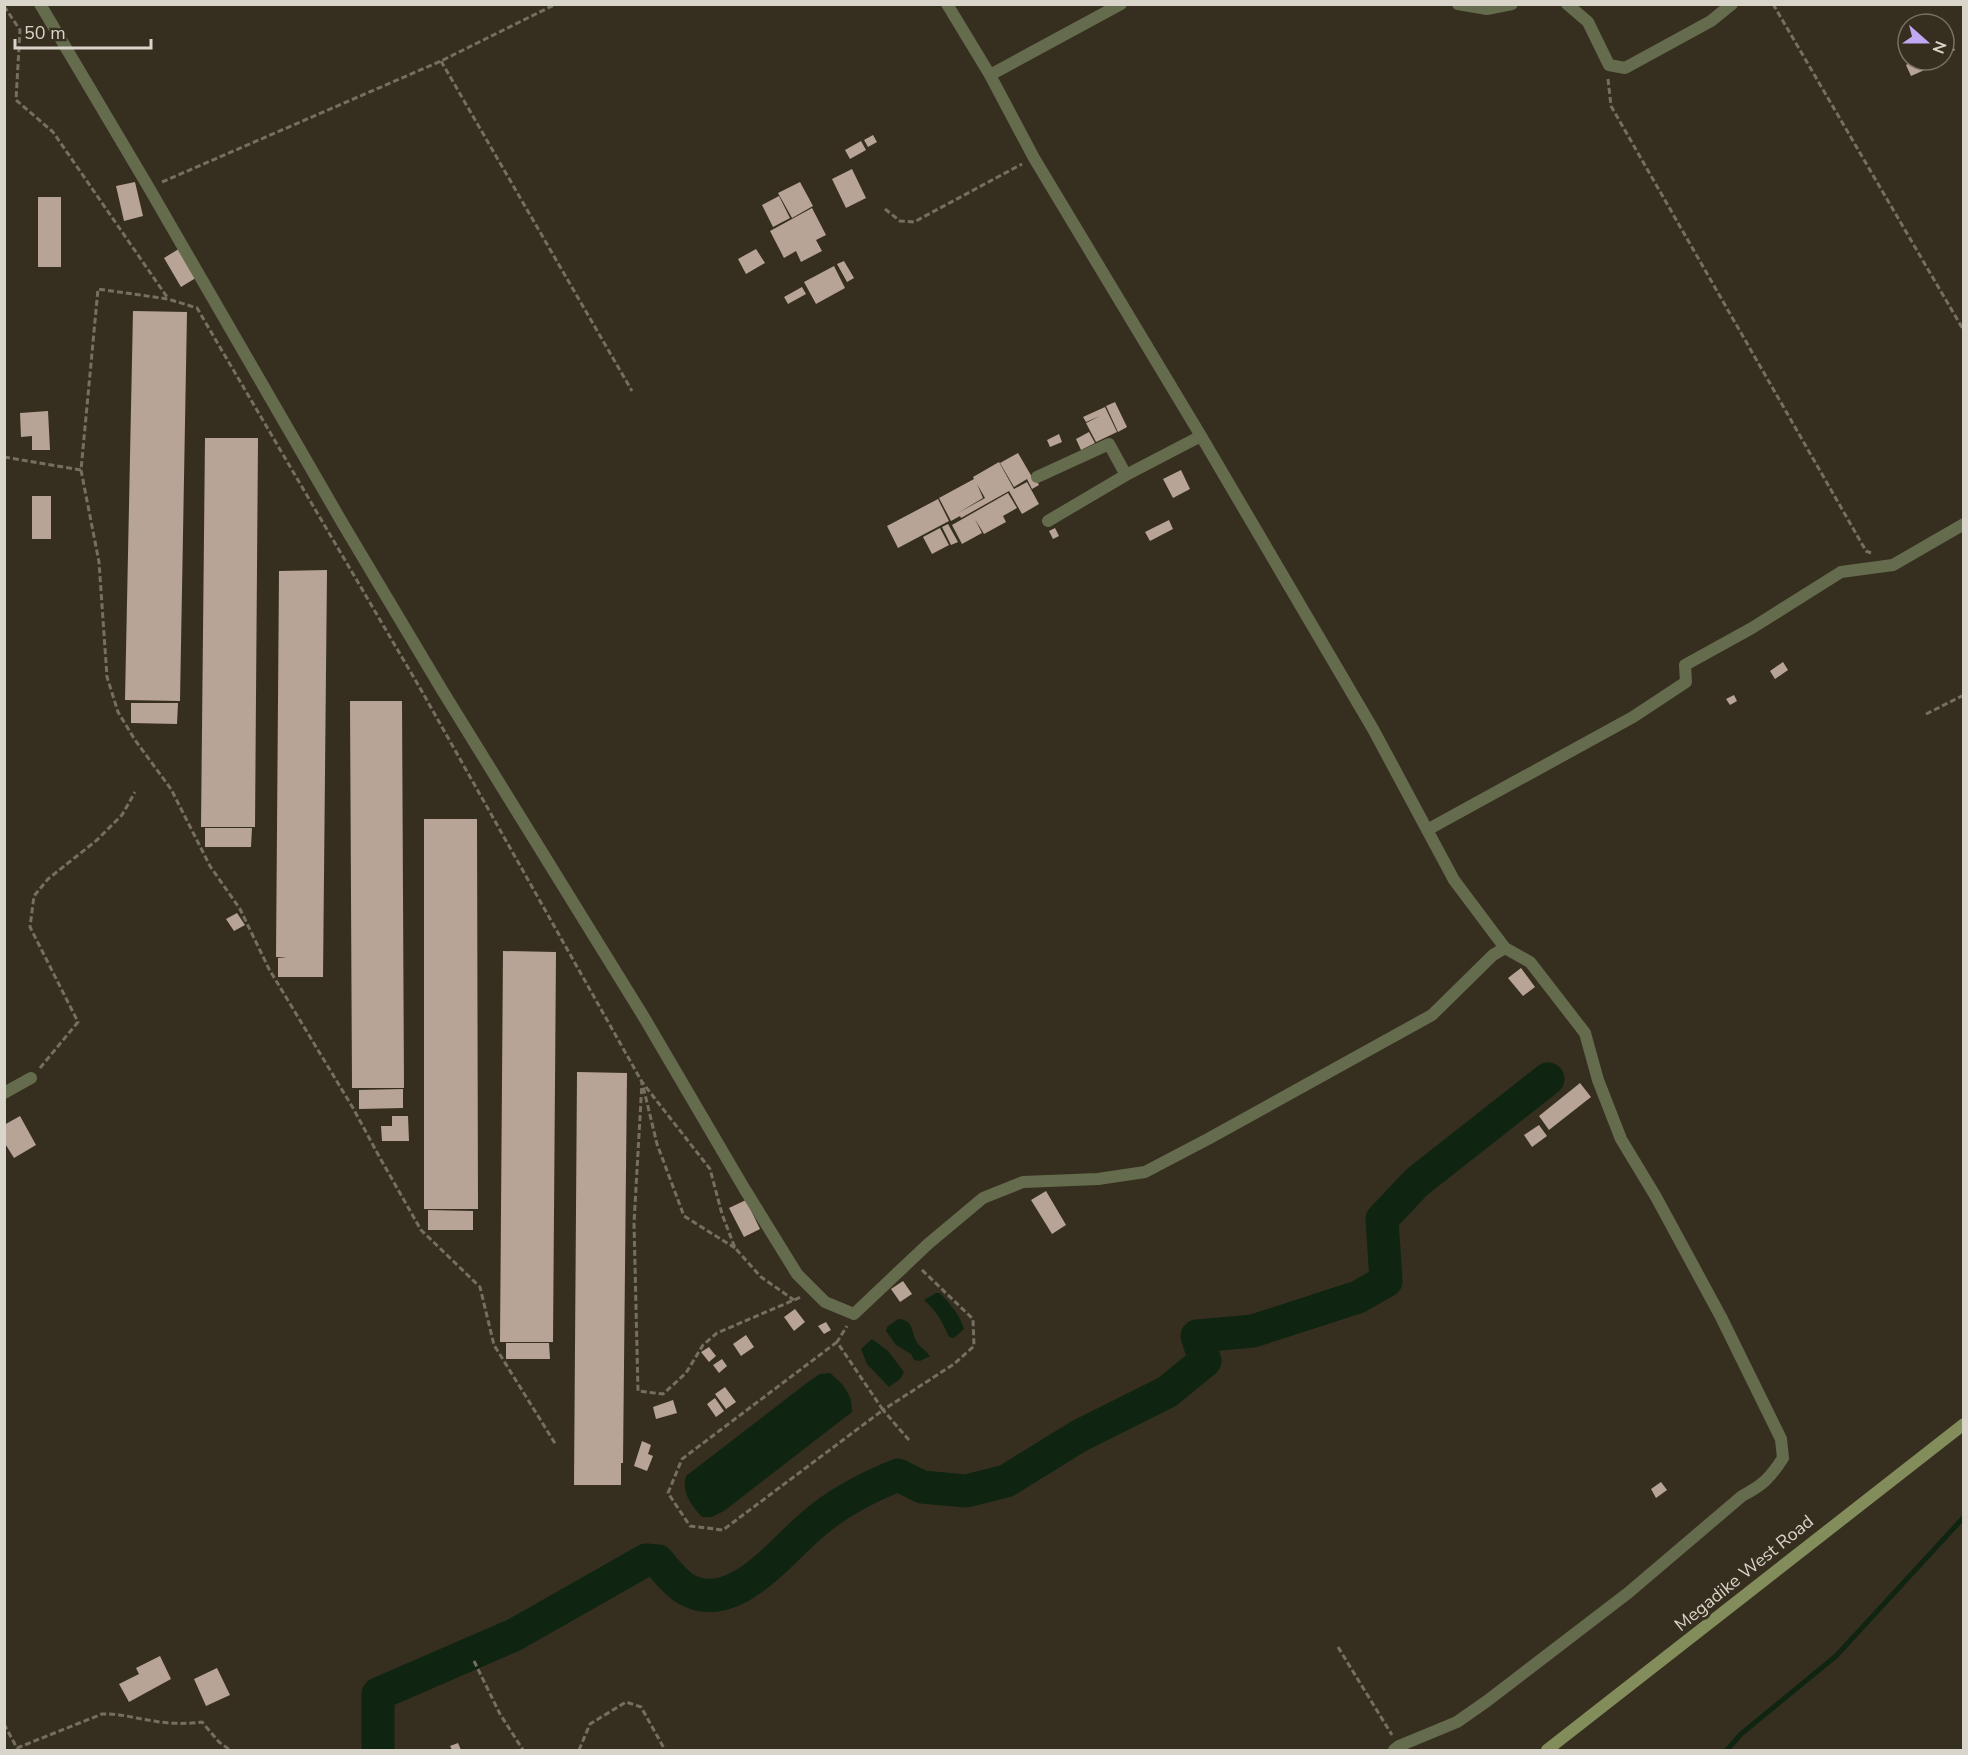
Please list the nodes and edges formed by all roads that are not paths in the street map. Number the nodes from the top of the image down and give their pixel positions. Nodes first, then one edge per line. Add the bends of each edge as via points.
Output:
1 (40, 4) edge
2 (946, 4) edge
3 (1121, 4) edge
4 (1458, 4) edge
5 (1512, 4) edge
6 (1567, 4) edge
7 (1732, 4) edge
8 (990, 75) junction
9 (1202, 436) junction
10 (1126, 475) junction
11 (1037, 477) dead end
12 (1048, 521) dead end
13 (1964, 524) edge
14 (1427, 830) junction
15 (1505, 948) junction
16 (31, 1078) road end
17 (4, 1094) edge
18 (1964, 1424) edge
19 (1396, 1748) edge
20 (1547, 1750) edge

1 - 15 street via 442,690 797,1274 825,1302 854,1314 983,1198 1023,1182 1098,1179 1145,1172 1432,1015
2 - 8 street
3 - 8 street
4 - 5 street via 1486,9
6 - 7 street via 1588,22 1609,65 1625,68 1711,21
8 - 9 street via 1034,158
9 - 10 street
9 - 14 street via 1373,729
10 - 11 street via 1109,444
10 - 12 street
13 - 14 street via 1893,565 1841,572 1685,665 1686,682 1633,717
14 - 15 street via 1454,880
15 - 19 street via 1530,962 1585,1033 1598,1080 1622,1139 1726,1326 1781,1439 1783,1458 1761,1486 1742,1496 1628,1593 1487,1701 1457,1722
16 - 17 street
18 - 20 street, Megadike West Road

